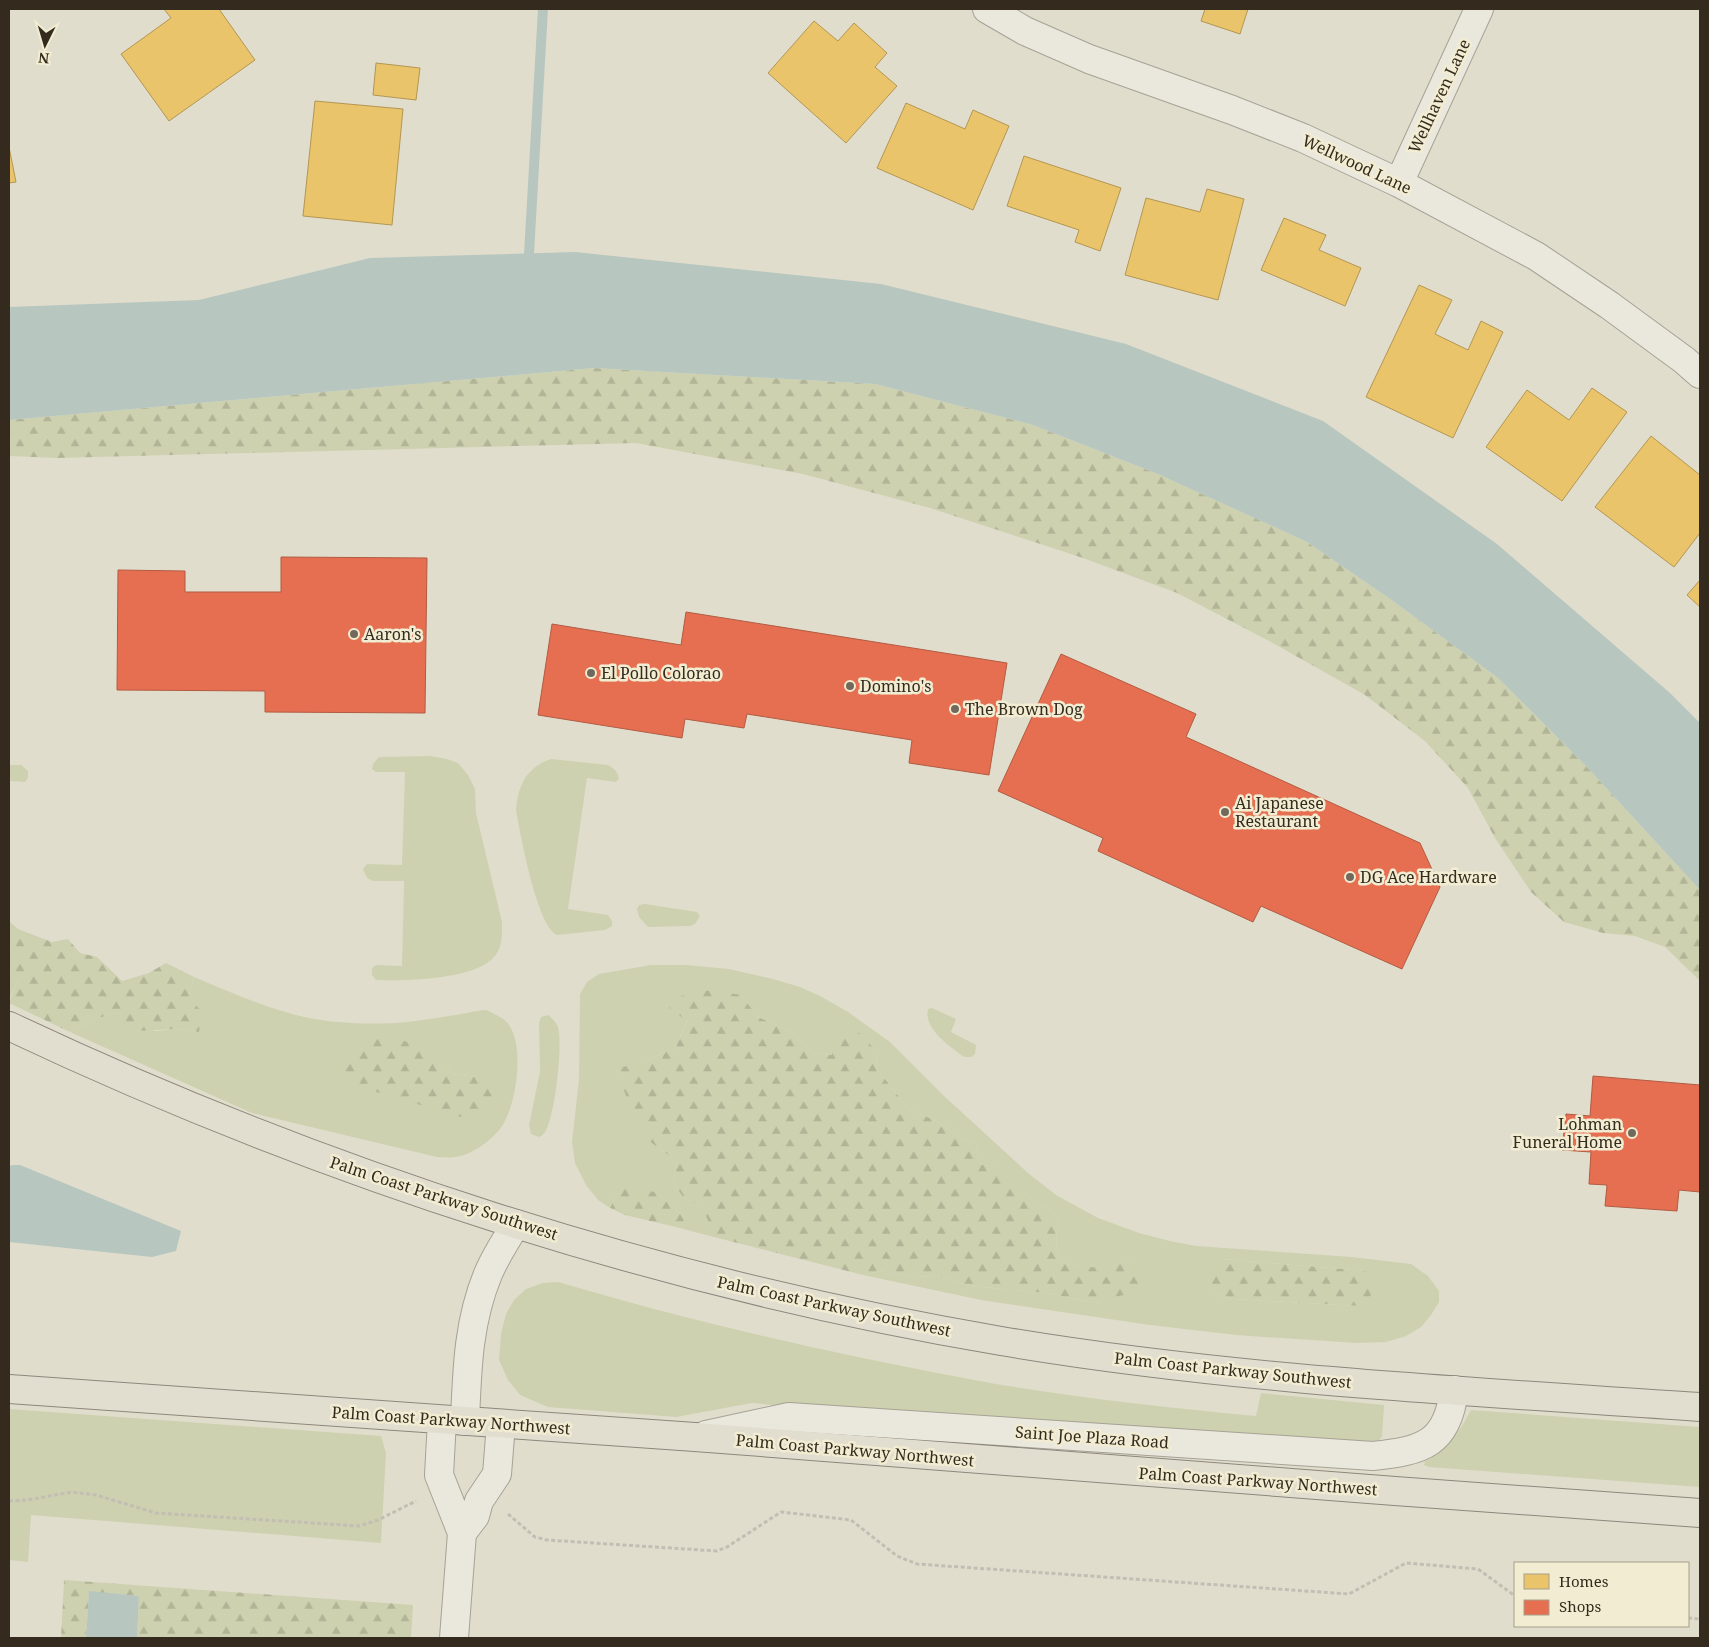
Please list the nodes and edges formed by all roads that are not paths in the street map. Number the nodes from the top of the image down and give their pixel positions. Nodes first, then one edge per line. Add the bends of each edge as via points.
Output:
1 (986, 9) edge
2 (1478, 9) edge
3 (1399, 183) junction
4 (1700, 374) edge
5 (9, 1026) edge
6 (516, 1224) junction
7 (9, 1389) edge
8 (1454, 1390) junction
9 (1700, 1407) edge
10 (454, 1421) junction
11 (501, 1424) junction
12 (695, 1437) junction
13 (1700, 1513) edge
14 (462, 1533) junction
15 (454, 1638) edge

1 - 3 street, Wellwood Lane via 1025,31 1089,59 1303,138
2 - 3 street, Wellhaven Lane
3 - 4 street, Wellwood Lane via 1536,256 1630,320
5 - 6 main road, Palm Coast Parkway Southwest via 100,1069 261,1135
6 - 8 main road, Palm Coast Parkway Southwest via 744,1288 1002,1341 1190,1368
6 - 10 street via 488,1273 474,1314
7 - 10 main road, Palm Coast Parkway Northwest
8 - 9 main road, Palm Coast Parkway Southwest
8 - 12 street, Saint Joe Plaza Road via 1452,1409 1444,1427 1434,1438 1419,1448 1373,1456 789,1417
10 - 11 main road, Palm Coast Parkway Northwest
10 - 14 street via 439,1475
11 - 12 main road, Palm Coast Parkway Northwest
11 - 14 street via 497,1474 479,1501 475,1516
12 - 13 main road, Palm Coast Parkway Northwest
14 - 15 street

